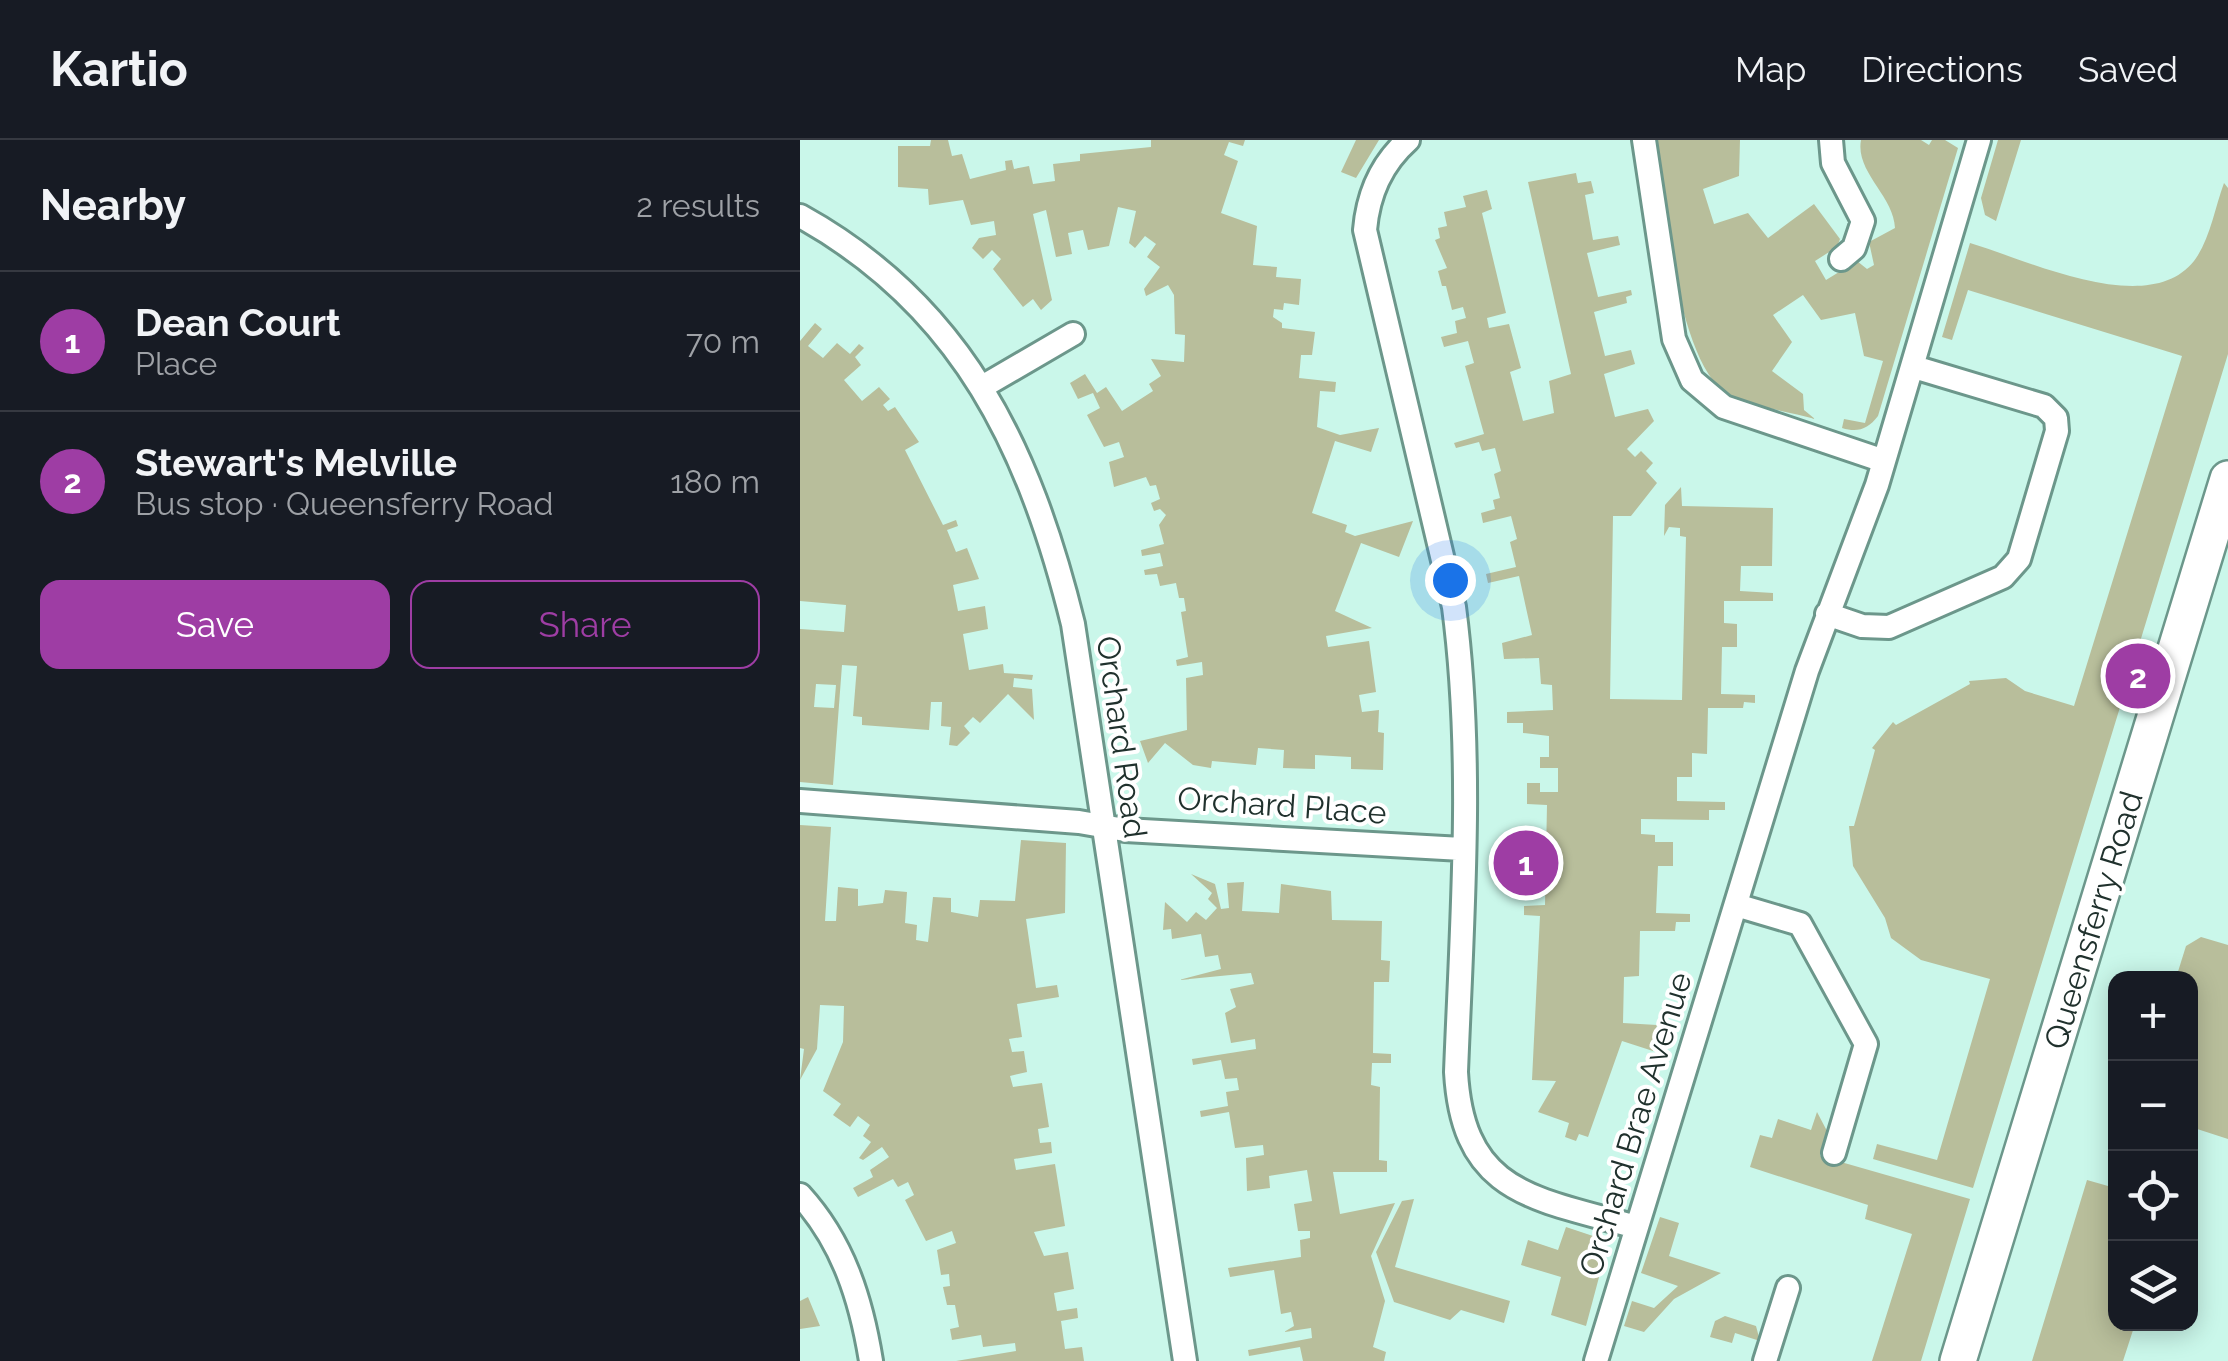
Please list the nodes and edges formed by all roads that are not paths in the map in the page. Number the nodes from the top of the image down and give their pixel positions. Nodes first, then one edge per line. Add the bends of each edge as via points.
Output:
1 (1408, 140) edge
2 (1644, 140) edge
3 (1831, 140) edge
4 (1979, 140) edge
5 (800, 216) edge
6 (1841, 260) dead end
7 (1073, 334) dead end
8 (1914, 367) junction
9 (982, 386) junction
10 (1884, 461) junction
11 (2228, 479) edge
12 (1827, 614) junction
13 (800, 801) edge
14 (1102, 826) junction
15 (1462, 849) junction
16 (1736, 906) junction
17 (1834, 1152) dead end
18 (800, 1195) edge
19 (1636, 1228) junction
20 (1788, 1288) dead end
21 (870, 1361) edge
22 (1185, 1361) edge
23 (1596, 1361) edge
24 (1766, 1361) edge
25 (1958, 1361) edge

1 - 15 street via 1378,179 1366,230 1454,606 1466,722
2 - 10 street via 1674,340 1692,380 1724,407
3 - 6 street via 1833,163 1864,221 1858,242
4 - 8 street, Orchard Brae Avenue
5 - 9 street, Orchard Road via 892,280
7 - 9 street
8 - 10 street, Orchard Brae Avenue
8 - 12 street via 2044,406 2056,418 2018,559 1998,580 1897,625 1872,628
9 - 14 street, Orchard Road via 1034,493 1057,561 1073,624
10 - 12 street, Orchard Brae Avenue
11 - 25 main road, Queensferry Road
12 - 16 street, Orchard Brae Avenue
13 - 14 street, Orchard Place
14 - 15 street, Orchard Place
14 - 22 street, Orchard Road
15 - 19 street via 1456,1072 1469,1143 1492,1172 1526,1193
16 - 17 street via 1800,924 1866,1044
16 - 19 street, Orchard Brae Avenue
18 - 21 street via 823,1223 853,1282
19 - 23 street, Orchard Brae Avenue
20 - 24 street

